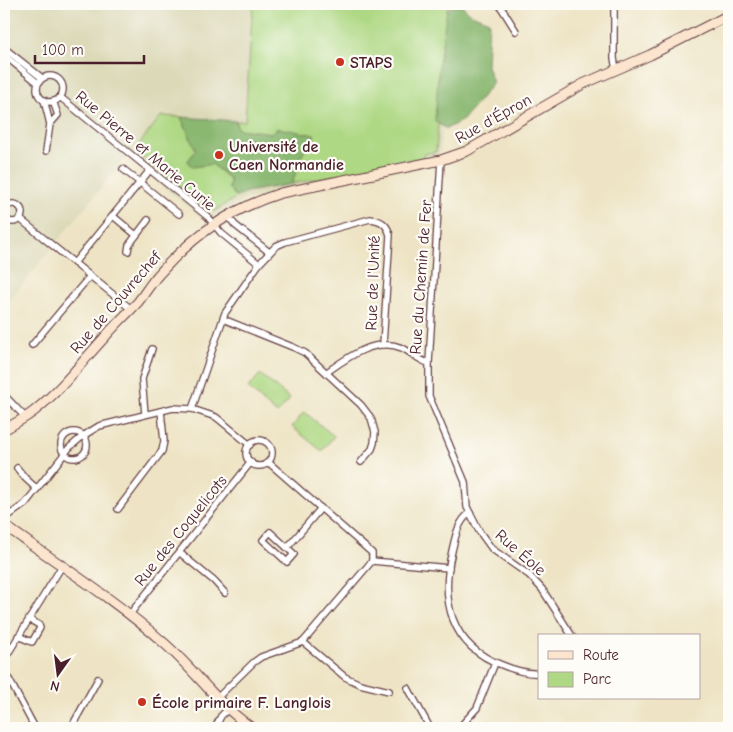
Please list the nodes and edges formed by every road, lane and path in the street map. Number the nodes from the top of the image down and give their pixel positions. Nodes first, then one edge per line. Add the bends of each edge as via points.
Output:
1 (499, 4) edge
2 (614, 4) edge
3 (729, 15) edge
4 (516, 30) dead end
5 (4, 48) edge
6 (4, 55) edge
7 (616, 70) junction
8 (40, 81) junction
9 (60, 97) junction
10 (44, 100) junction
11 (53, 101) junction
12 (50, 124) junction
13 (46, 151) dead end
14 (441, 160) junction
15 (123, 169) dead end
16 (150, 170) junction
17 (140, 182) junction
18 (255, 201) joint
19 (179, 214) dead end
20 (112, 216) junction
21 (228, 216) junction
22 (20, 219) dead end
23 (148, 220) dead end
24 (213, 226) junction
25 (136, 235) junction
26 (128, 250) dead end
27 (269, 252) junction
28 (74, 263) junction
29 (259, 264) junction
30 (90, 276) junction
31 (131, 309) junction
32 (223, 319) junction
33 (32, 345) dead end
34 (383, 345) junction
35 (152, 349) dead end
36 (429, 363) junction
37 (327, 372) junction
38 (4, 395) edge
39 (429, 396) joint
40 (192, 409) junction
41 (161, 411) junction
42 (146, 414) junction
43 (25, 417) junction
44 (4, 430) edge
45 (83, 436) junction
46 (250, 445) junction
47 (64, 454) junction
48 (251, 462) junction
49 (268, 462) junction
50 (361, 462) dead end
51 (17, 468) dead end
52 (37, 489) junction
53 (321, 508) junction
54 (118, 509) dead end
55 (470, 513) junction
56 (4, 519) edge
57 (4, 526) edge
58 (287, 548) junction
59 (180, 553) junction
60 (372, 561) junction
61 (62, 566) junction
62 (449, 568) junction
63 (225, 593) dead end
64 (130, 614) junction
65 (29, 619) junction
66 (571, 634) edge
67 (18, 636) junction
68 (303, 642) junction
69 (4, 660) edge
70 (496, 662) junction
71 (4, 673) edge
72 (538, 673) edge
73 (98, 679) dead end
74 (408, 688) dead end
75 (389, 691) dead end
76 (217, 698) junction
77 (228, 709) junction
78 (35, 728) edge
79 (71, 728) edge
80 (215, 728) edge
81 (252, 728) edge
82 (430, 728) edge
83 (459, 728) edge

1 - 4 street
2 - 7 street
3 - 7 street, Rue d'Épron
5 - 8 street, Rue Pierre et Marie Curie
6 - 8 street, Rue Pierre et Marie Curie
7 - 14 street, Rue d'Épron via 583,84 467,151
8 - 9 street, Rue Pierre et Marie Curie via 48,76 59,79 63,90
8 - 10 street via 38,94
9 - 11 street, Rue Pierre et Marie Curie
9 - 16 street, Rue Pierre et Marie Curie
10 - 11 street, Rue Pierre et Marie Curie
10 - 12 street
11 - 12 street via 58,115
12 - 13 street
14 - 18 street, Rue d'Épron via 302,188
14 - 36 street, Rue du Chemin de Fer
15 - 17 street
16 - 17 street
16 - 24 street, Rue Pierre et Marie Curie via 208,217
17 - 19 street
17 - 20 street
18 - 21 street, Rue de Couvrechef
20 - 25 street
20 - 28 street
21 - 24 street, Rue de Couvrechef
21 - 27 street
22 - 28 street
23 - 25 street
24 - 29 street, Rue Pierre et Marie Curie
24 - 31 street, Rue de Couvrechef via 181,250
25 - 26 street
27 - 29 street, Rue de l'Unité
27 - 34 street, Rue de l'Unité via 285,242 349,224 370,219 382,222 390,235
28 - 30 street
29 - 32 street, Rue de l'Unité
30 - 31 street
30 - 33 street
31 - 43 street, Rue de Couvrechef via 64,382
32 - 37 street via 305,353
32 - 40 street, Rue de l'Unité
34 - 36 street via 403,348
34 - 37 street via 362,350
35 - 42 street via 142,379
36 - 39 street, Rue du Chemin de Fer
37 - 50 street via 365,409 373,423 374,443
38 - 43 street
39 - 55 street, Rue Éole via 465,482
40 - 41 street
40 - 46 street via 216,417
41 - 42 street
41 - 54 street via 162,451
42 - 45 street via 99,426
43 - 44 street, Rue de Couvrechef
45 - 47 street
45 - 47 street via 75,432 67,435 61,446
45 - 47 street via 87,448 83,455 76,458
46 - 48 street via 247,454
46 - 49 street via 256,440 268,443 272,455
47 - 52 street
48 - 49 street via 260,466
48 - 59 street, Rue des Coquelicots
49 - 53 street
51 - 52 street
52 - 56 street via 25,504
53 - 58 street
53 - 60 street via 372,553
55 - 62 street via 458,531
55 - 66 street, Rue Éole via 492,549 529,575 542,589
57 - 61 street
58 - 58 street via 270,532 263,540 287,562 294,554
59 - 63 street
59 - 64 street, Rue des Coquelicots
60 - 62 street
60 - 68 street
61 - 64 street
61 - 65 street
62 - 70 street via 447,596 453,621 468,645
64 - 76 street via 166,644
65 - 67 street
65 - 67 street via 40,628 32,642
67 - 69 street
68 - 75 street via 346,678
68 - 76 street via 261,657
70 - 72 street via 525,673
70 - 83 street via 477,708
71 - 78 street
73 - 79 street
74 - 82 street
76 - 77 street
77 - 80 street
77 - 81 street

